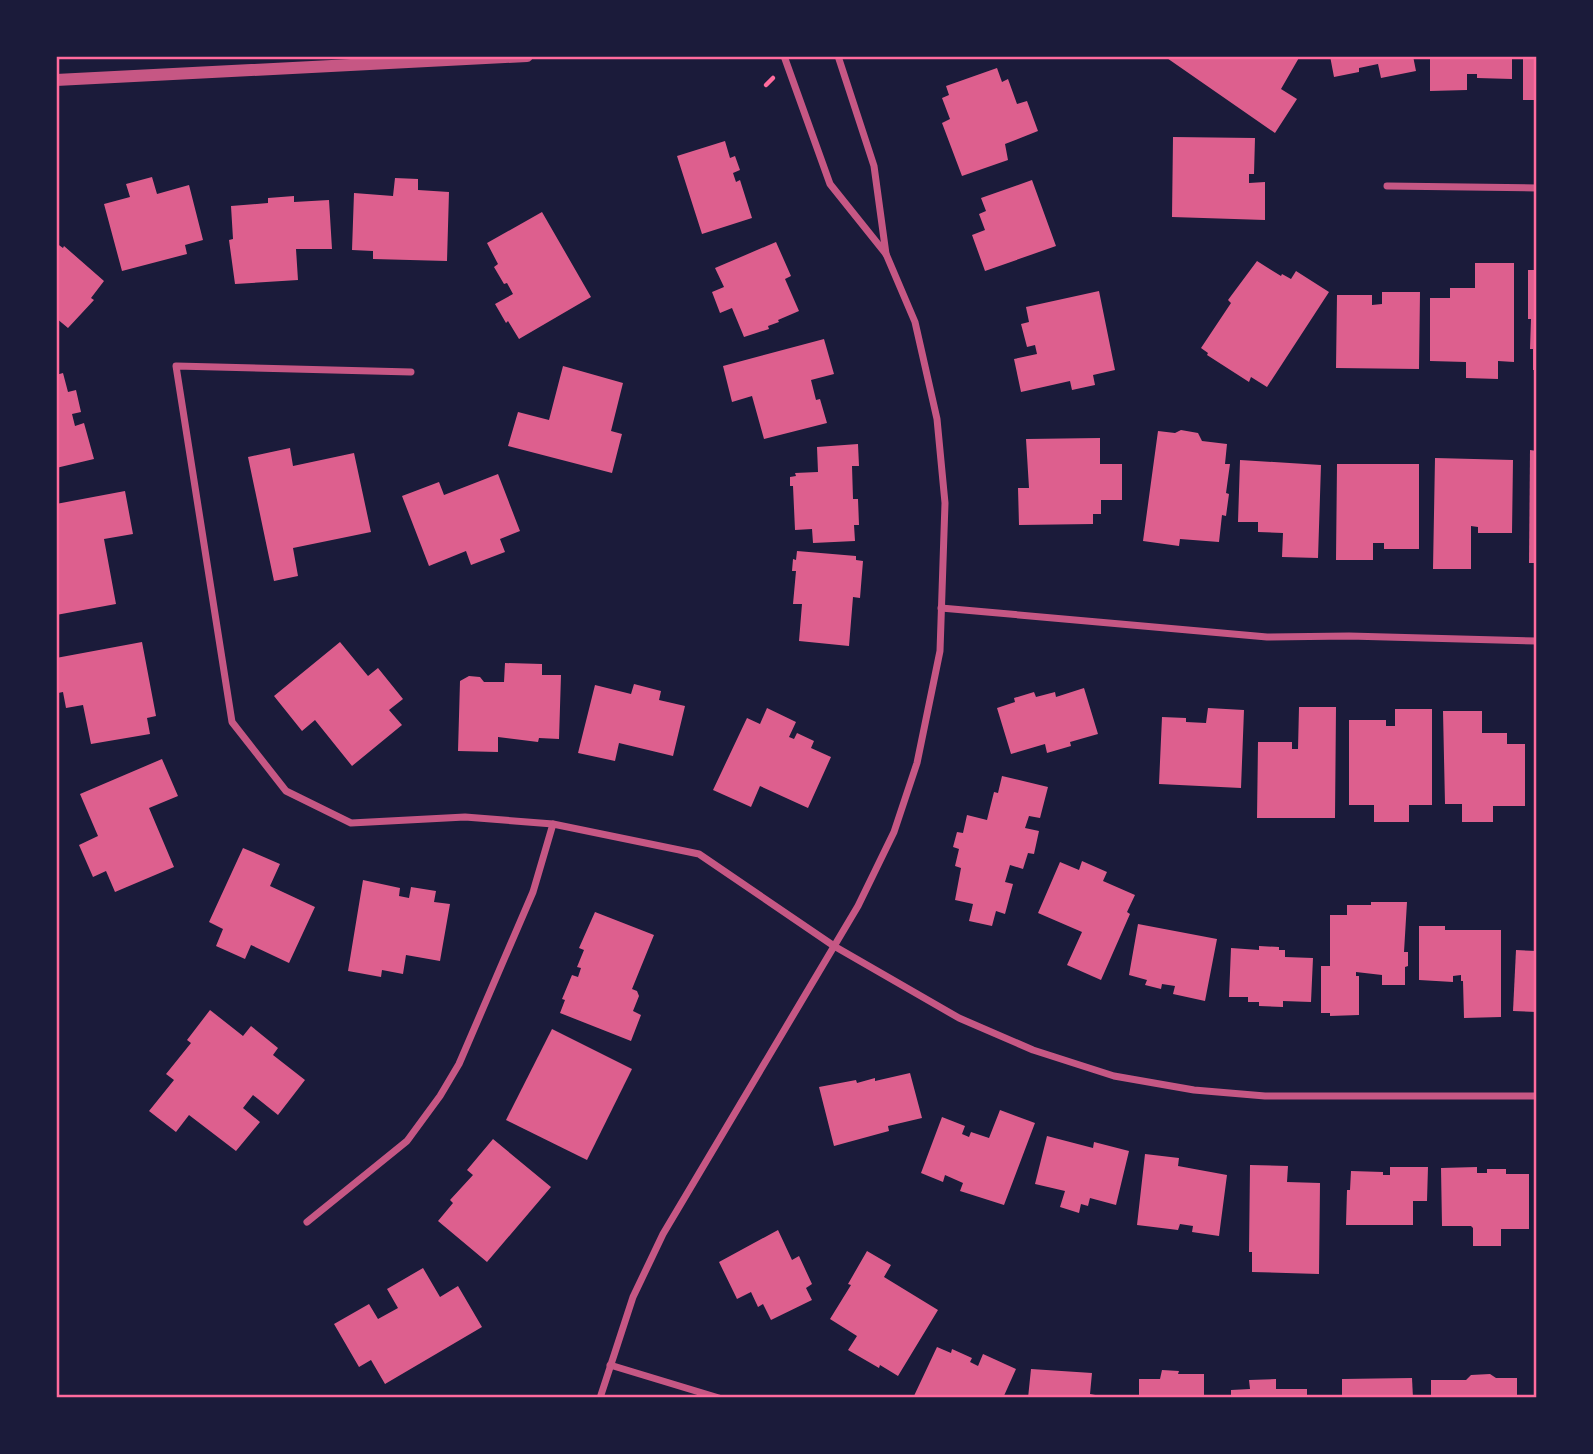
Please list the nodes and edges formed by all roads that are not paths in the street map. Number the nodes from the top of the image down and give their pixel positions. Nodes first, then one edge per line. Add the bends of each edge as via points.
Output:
1 (527, 56) edge
2 (785, 56) edge
3 (838, 56) edge
4 (56, 80) edge
5 (1387, 186) dead end
6 (1537, 188) edge
7 (886, 254) junction
8 (411, 372) dead end
9 (941, 608) junction
10 (1537, 641) edge
11 (552, 824) junction
12 (834, 946) junction
13 (1537, 1097) edge
14 (307, 1222) dead end
15 (610, 1365) junction
16 (600, 1398) edge
17 (719, 1398) edge

1 - 4 street
2 - 7 street via 830,184
3 - 7 street via 874,166
5 - 6 street
7 - 9 street via 915,322 937,419 946,503
8 - 11 street via 176,366 232,722 286,791 351,823 465,817
9 - 10 street via 1267,637
9 - 12 street via 940,651 917,763 894,832
11 - 12 street via 699,854
11 - 14 street via 533,892 459,1065 440,1096 407,1141
12 - 13 street via 971,1023 1071,1063 1155,1084 1265,1096
12 - 15 street via 663,1234 633,1297
15 - 16 street
15 - 17 street

